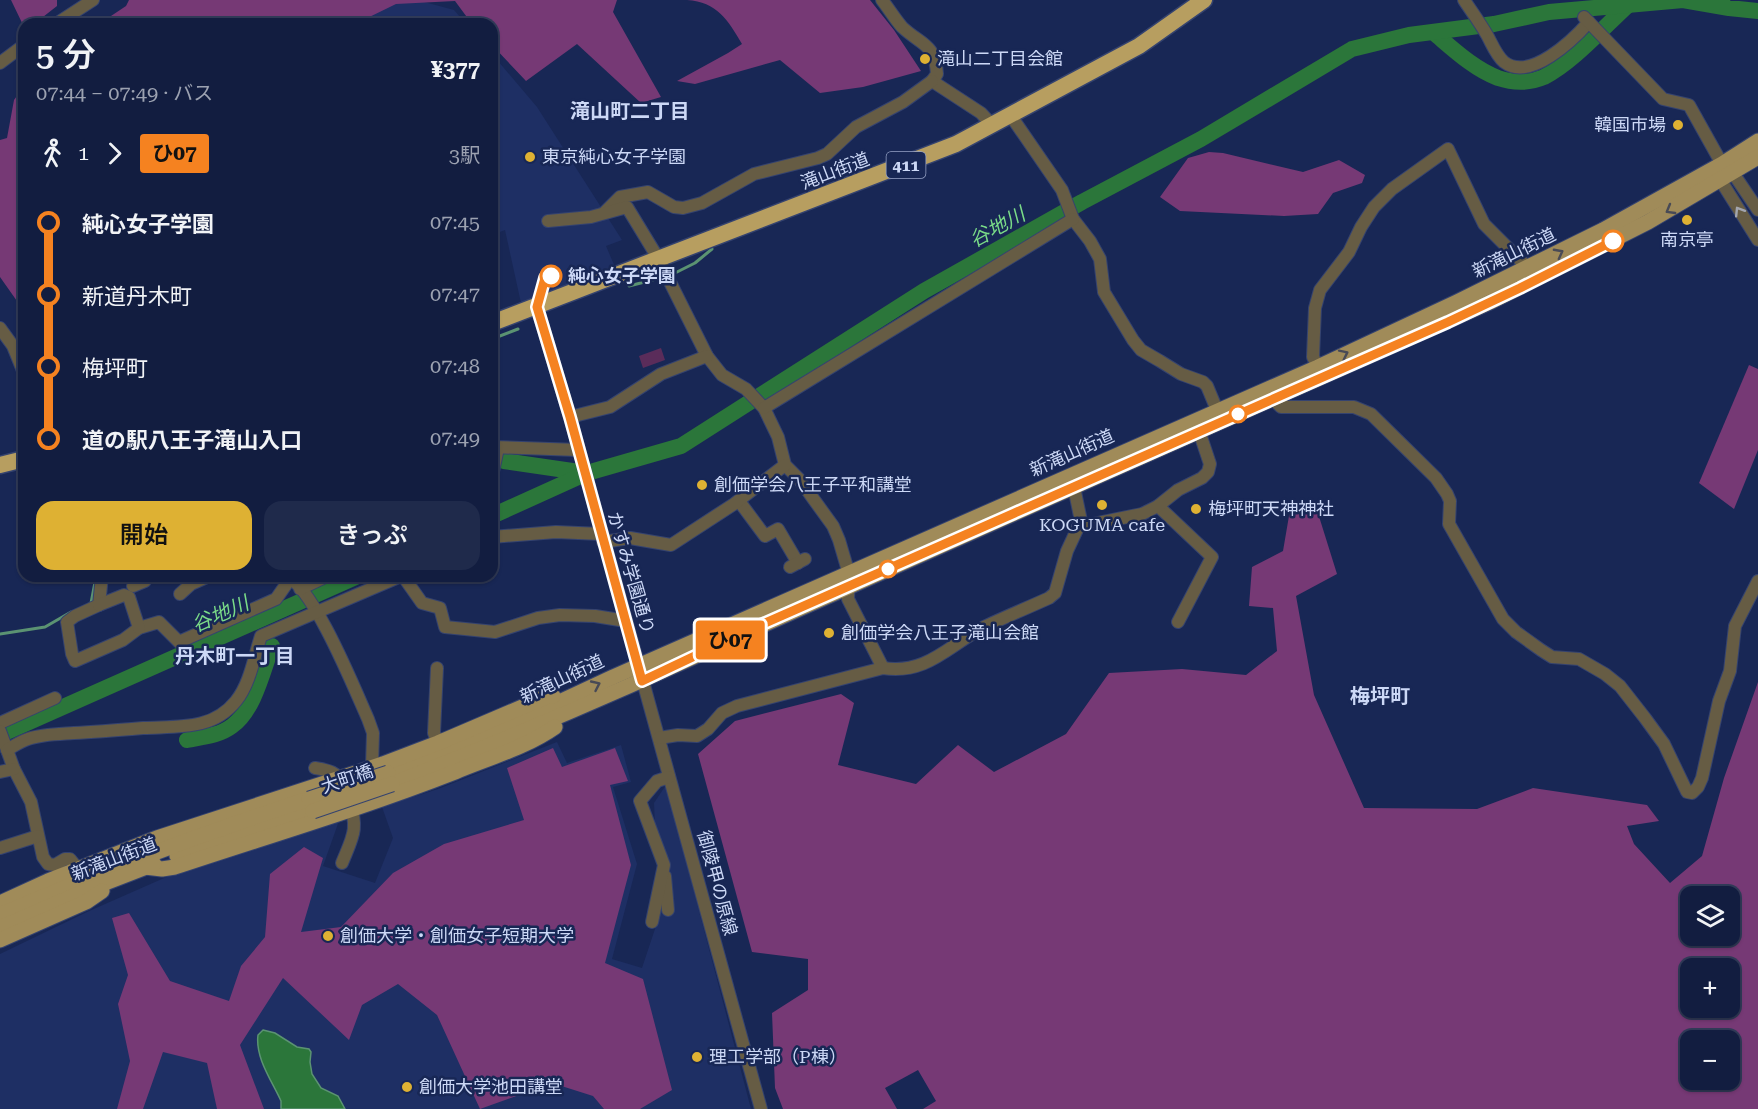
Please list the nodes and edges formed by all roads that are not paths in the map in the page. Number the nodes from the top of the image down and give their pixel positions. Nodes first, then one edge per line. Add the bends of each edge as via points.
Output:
1 (93, 0) edge
2 (882, 0) edge
3 (1204, 0) edge
4 (1467, 4) edge
5 (65, 18) edge
6 (18, 50) edge
7 (0, 63) edge
8 (932, 81) junction
9 (1011, 116) junction
10 (993, 126) junction
11 (1758, 141) edge
12 (1758, 158) edge
13 (1725, 173) junction
14 (1758, 210) edge
15 (604, 213) junction
16 (1072, 217) junction
17 (548, 221) dead end
18 (1758, 240) edge
19 (658, 258) junction
20 (1528, 268) junction
21 (537, 307) junction
22 (498, 321) edge
23 (0, 328) edge
24 (707, 356) junction
25 (18, 358) edge
26 (1318, 367) junction
27 (1273, 399) junction
28 (763, 407) junction
29 (1217, 410) junction
30 (570, 417) junction
31 (1199, 431) junction
32 (498, 447) edge
33 (1147, 448) junction
34 (579, 453) junction
35 (18, 460) edge
36 (0, 465) edge
37 (785, 465) junction
38 (1074, 487) junction
39 (738, 501) junction
40 (1158, 506) junction
41 (1078, 527) junction
42 (498, 537) edge
43 (602, 538) junction
44 (798, 563) dead end
45 (849, 580) junction
46 (1758, 581) edge
47 (101, 582) edge
48 (143, 582) edge
49 (196, 582) edge
50 (287, 582) edge
51 (295, 582) edge
52 (316, 582) edge
53 (387, 582) edge
54 (406, 582) edge
55 (133, 586) dead end
56 (302, 590) junction
57 (180, 594) dead end
58 (99, 604) junction
59 (317, 610) junction
60 (626, 621) junction
61 (1178, 622) dead end
62 (139, 628) junction
63 (437, 668) dead end
64 (882, 668) junction
65 (640, 674) junction
66 (571, 696) junction
67 (55, 698) dead end
68 (584, 706) junction
69 (0, 723) edge
70 (0, 730) edge
71 (658, 738) junction
72 (438, 743) junction
73 (7, 747) junction
74 (372, 767) junction
75 (315, 768) dead end
76 (14, 769) junction
77 (0, 772) edge
78 (669, 777) junction
79 (340, 778) junction
80 (390, 778) junction
81 (384, 799) junction
82 (311, 805) junction
83 (352, 810) junction
84 (38, 836) junction
85 (0, 848) edge
86 (342, 862) dead end
87 (664, 866) junction
88 (145, 867) junction
89 (76, 870) junction
90 (122, 877) junction
91 (0, 903) edge
92 (668, 910) dead end
93 (0, 915) edge
94 (652, 922) dead end
95 (0, 928) edge
96 (0, 940) edge
97 (761, 1109) edge

1 - 5 street
2 - 8 street via 903,28 932,52 937,74
3 - 9 highway, 滝山街道 / 411 via 1139,46
4 - 13 street via 1498,56 1517,67 1548,58 1590,22 1663,99 1689,105
6 - 7 street
8 - 10 street via 981,113
8 - 15 street via 856,127 818,158 754,174 702,203 683,208 648,192 620,197
9 - 10 highway, 滝山街道 / 411
9 - 16 street via 1064,193
10 - 19 highway, 滝山街道 / 411 via 928,156
11 - 13 main road, 新滝山街道
12 - 13 main road, 新滝山街道
13 - 14 street
18 -> 13 street
20 -> 13 main road, 新滝山街道 via 1631,214
13 -> 27 main road, 新滝山街道 via 1628,233 1526,285
15 - 17 street
15 - 19 street via 627,207
16 - 28 street
16 - 29 street via 1100,259 1104,292 1133,340 1141,350 1203,382
19 - 21 highway, 滝山街道 / 411
19 - 24 street
26 -> 20 main road, 新滝山街道
20 - 26 street via 1484,224 1448,149 1392,189 1374,207 1349,252 1320,291 1315,308 1313,357
21 - 22 highway, 滝山街道 / 411
21 - 30 street
23 - 25 street
24 - 28 street via 722,375 746,389
24 - 30 street via 661,374 610,407
26 - 29 main road, 新滝山街道
27 - 31 main road, 新滝山街道
27 - 46 street via 1281,407 1354,407 1371,414 1436,478 1447,494 1449,524 1503,619 1552,657 1579,659 1620,687 1664,744 1687,792 1698,787 1702,777 1730,671 1735,626
28 - 37 street via 778,438
29 - 33 main road, 新滝山街道
30 - 34 street
31 - 33 main road, 新滝山街道
31 - 40 street via 1210,464 1208,472
32 - 34 street
33 - 38 main road, 新滝山街道
33 - 45 main road, 新滝山街道
34 - 43 street, かすみ学園通り
35 - 36 highway
37 - 39 street
37 - 45 street via 833,526
38 - 41 street via 1081,521
38 - 45 main road, 新滝山街道
39 - 43 street via 671,545
39 - 44 street via 765,536 778,529
40 - 41 street via 1142,514
40 - 61 street via 1212,557
41 - 64 street via 1055,592 1049,598 983,628 929,662 896,670
42 - 43 street via 556,532
43 - 60 street, かすみ学園通り
45 - 64 street via 848,599
45 - 65 main road, 新滝山街道
47 - 58 street
48 - 55 street
49 - 57 street
50 - 62 street via 276,599 175,644 159,621
51 - 56 street
52 - 56 street
53 - 59 street
54 - 60 street via 422,603 440,608 445,627 495,632 560,615
56 - 59 street
58 - 62 street via 124,595 129,597
58 - 62 street via 67,622 75,662 123,640
59 - 73 street via 261,636 238,699 202,725 57,735 27,739
59 - 74 street via 368,718 373,733
60 - 65 street, かすみ学園通り
63 - 72 street via 431,699
64 - 71 street via 737,706 722,713 697,736
66 -> 65 main road, 新滝山街道
65 - 68 main road, 新滝山街道
65 - 71 street, 御陵甲の原線
66 - 72 main road via 548,696
66 - 80 main road, 新滝山街道
67 - 69 street
68 - 80 main road, 新滝山街道
68 - 81 main road via 542,736
70 - 73 street
71 - 78 street, 御陵甲の原線
72 - 74 main road
73 - 76 street
74 - 79 main road
74 - 81 street
75 - 79 street via 330,770
76 - 77 street
76 - 84 street via 31,802
78 - 87 street via 657,781 640,801
78 - 97 street, 御陵甲の原線
79 - 83 street
79 - 89 main road via 200,823
80 - 82 main road, 大町橋, bridge
81 - 83 main road
82 - 88 main road, 新滝山街道
82 - 93 main road, 新滝山街道 via 229,824 82,879
83 - 86 street via 355,830
83 - 88 main road via 175,867
84 - 85 street
84 - 89 street via 48,864 70,859
87 - 92 street
87 - 94 street
88 - 90 main road, 新滝山街道
89 - 91 main road
90 - 95 main road, 新滝山街道
90 - 96 main road via 86,902

